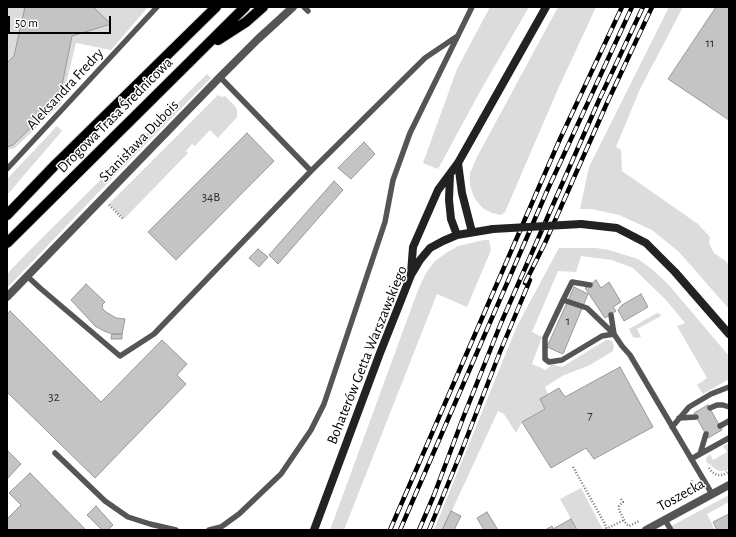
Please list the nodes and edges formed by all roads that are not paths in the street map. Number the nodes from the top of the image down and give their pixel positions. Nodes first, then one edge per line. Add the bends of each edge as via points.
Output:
1 (157, 7) edge
2 (216, 7) edge
3 (245, 7) edge
4 (263, 7) edge
5 (293, 7) edge
6 (472, 7) edge
7 (546, 7) edge
8 (457, 37) junction
9 (199, 52) junction
10 (220, 77) junction
11 (458, 163) junction
12 (7, 169) edge
13 (311, 171) junction
14 (450, 173) junction
15 (7, 215) edge
16 (472, 232) junction
17 (458, 235) junction
18 (7, 244) edge
19 (27, 276) junction
20 (411, 276) junction
21 (590, 286) dead end
22 (7, 297) edge
23 (563, 300) junction
24 (610, 315) dead end
25 (614, 334) junction
26 (729, 334) edge
27 (729, 387) edge
28 (729, 407) edge
29 (710, 408) dead end
30 (696, 417) dead end
31 (679, 418) junction
32 (729, 421) edge
33 (720, 426) dead end
34 (672, 427) junction
35 (706, 434) dead end
36 (729, 438) edge
37 (55, 453) dead end
38 (700, 454) junction
39 (691, 459) junction
40 (729, 485) edge
41 (712, 494) junction
42 (665, 520) junction
43 (176, 530) edge
44 (209, 530) edge
45 (314, 530) edge
46 (646, 530) edge
47 (671, 530) edge

1 - 12 lane, Aleksandra Fredry
2 - 15 main road, Drogowa Trasa Średnicowa
3 - 9 main road, Drogowa Trasa Średnicowa
4 - 9 main road via 246,22
5 - 10 street, Stanisława Dubois
6 - 8 lane
7 - 11 main road
8 - 13 lane via 425,58
8 - 44 lane via 410,133 393,180 381,236 324,404 311,430 281,474 239,514 221,527
9 - 18 main road, Drogowa Trasa Średnicowa
10 - 13 lane
10 - 19 street, Stanisława Dubois
11 - 14 main road
11 - 16 main road via 462,193
13 - 19 lane via 154,334 120,356
14 - 17 main road via 448,200 451,219
14 - 20 main road via 438,190 413,247
16 - 17 main road, Bohaterów Getta Warszawskiego
16 - 26 main road, Bohaterów Getta Warszawskiego, bridge via 581,224 617,228 646,244 675,272
17 - 20 main road, Bohaterów Getta Warszawskiego via 430,248
19 - 22 street, Stanisława Dubois
20 - 45 main road, Bohaterów Getta Warszawskiego
21 - 23 lane via 572,282
23 - 25 lane via 587,308
23 - 25 lane via 545,338 545,359 549,362 562,360 602,336
24 - 25 lane
25 - 34 lane via 630,355
27 - 31 lane via 689,407
28 - 29 lane via 717,405
30 - 31 lane
31 - 34 lane
32 - 33 lane
34 - 39 lane
35 - 38 lane
36 - 38 lane
37 - 43 lane via 104,501 128,517
38 - 39 lane
39 - 41 lane
40 - 41 street, Toszecka
41 - 42 street, Toszecka
42 - 46 street, Toszecka
42 - 47 lane

